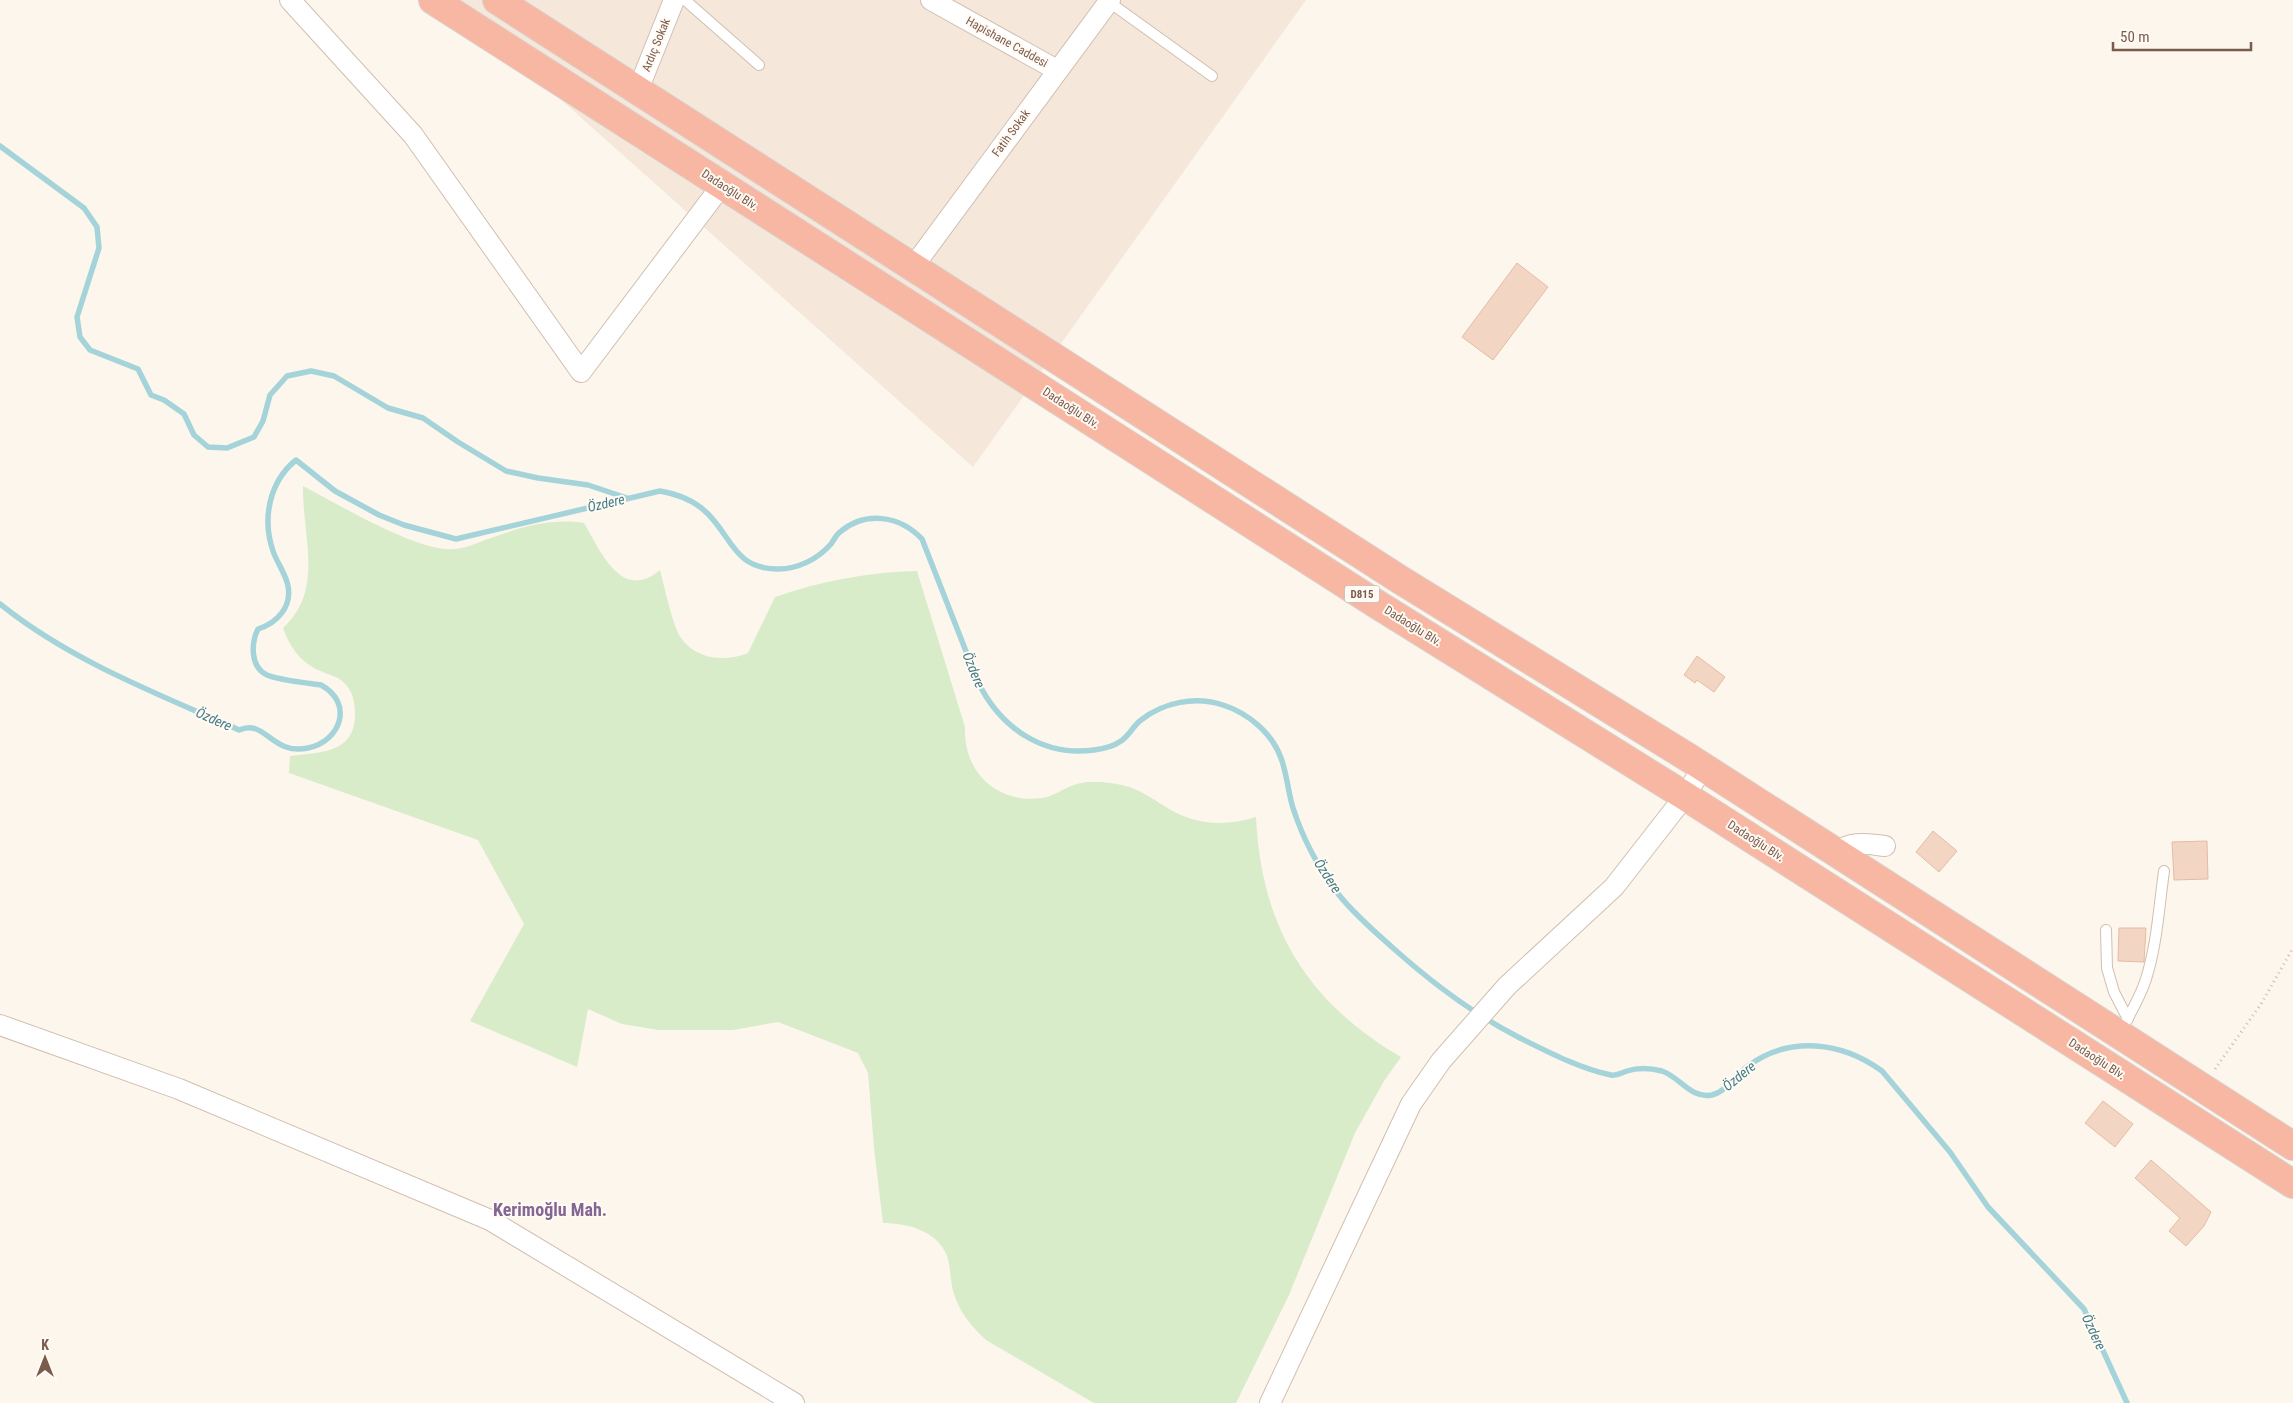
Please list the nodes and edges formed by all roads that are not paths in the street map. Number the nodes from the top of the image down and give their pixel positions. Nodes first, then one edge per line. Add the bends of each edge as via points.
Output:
1 (290, 0) edge
2 (434, 0) edge
3 (497, 0) edge
4 (674, 0) edge
5 (685, 0) edge
6 (930, 0) edge
7 (1109, 1) edge
8 (759, 65) dead end
9 (1057, 70) junction
10 (1212, 76) dead end
11 (638, 90) junction
12 (722, 185) junction
13 (913, 267) junction
14 (1703, 767) junction
15 (1685, 796) junction
16 (1885, 846) dead end
17 (1836, 853) junction
18 (2164, 872) dead end
19 (2106, 930) dead end
20 (0, 1025) edge
21 (2123, 1027) junction
22 (2293, 1146) edge
23 (2293, 1184) edge
24 (794, 1403) edge
25 (1270, 1403) edge

1 - 12 street via 413,136 581,372
2 - 12 highway, Dadaoğlu Blv. / D815
3 - 11 highway, D815
4 - 11 street, Ardıç Sokak
5 - 8 lane
6 - 9 street, Hapishane Caddesi
7 - 9 street, Fatih Sokak
7 - 10 lane
9 - 13 street, Fatih Sokak
11 - 13 highway, D815
12 - 15 highway, Dadaoğlu Blv. / D815 via 1375,603
13 - 14 highway, D815 via 1399,579
14 - 15 street
14 - 17 highway, D815
15 - 23 highway, Dadaoğlu Blv. / D815
15 - 25 street via 1614,887 1507,986 1441,1061 1411,1104
16 - 17 street via 1854,843
17 - 21 highway, D815
18 - 21 lane via 2146,979
19 - 21 lane via 2107,968
20 - 24 street via 179,1090 490,1220
21 - 22 highway, D815 via 2202,1089

